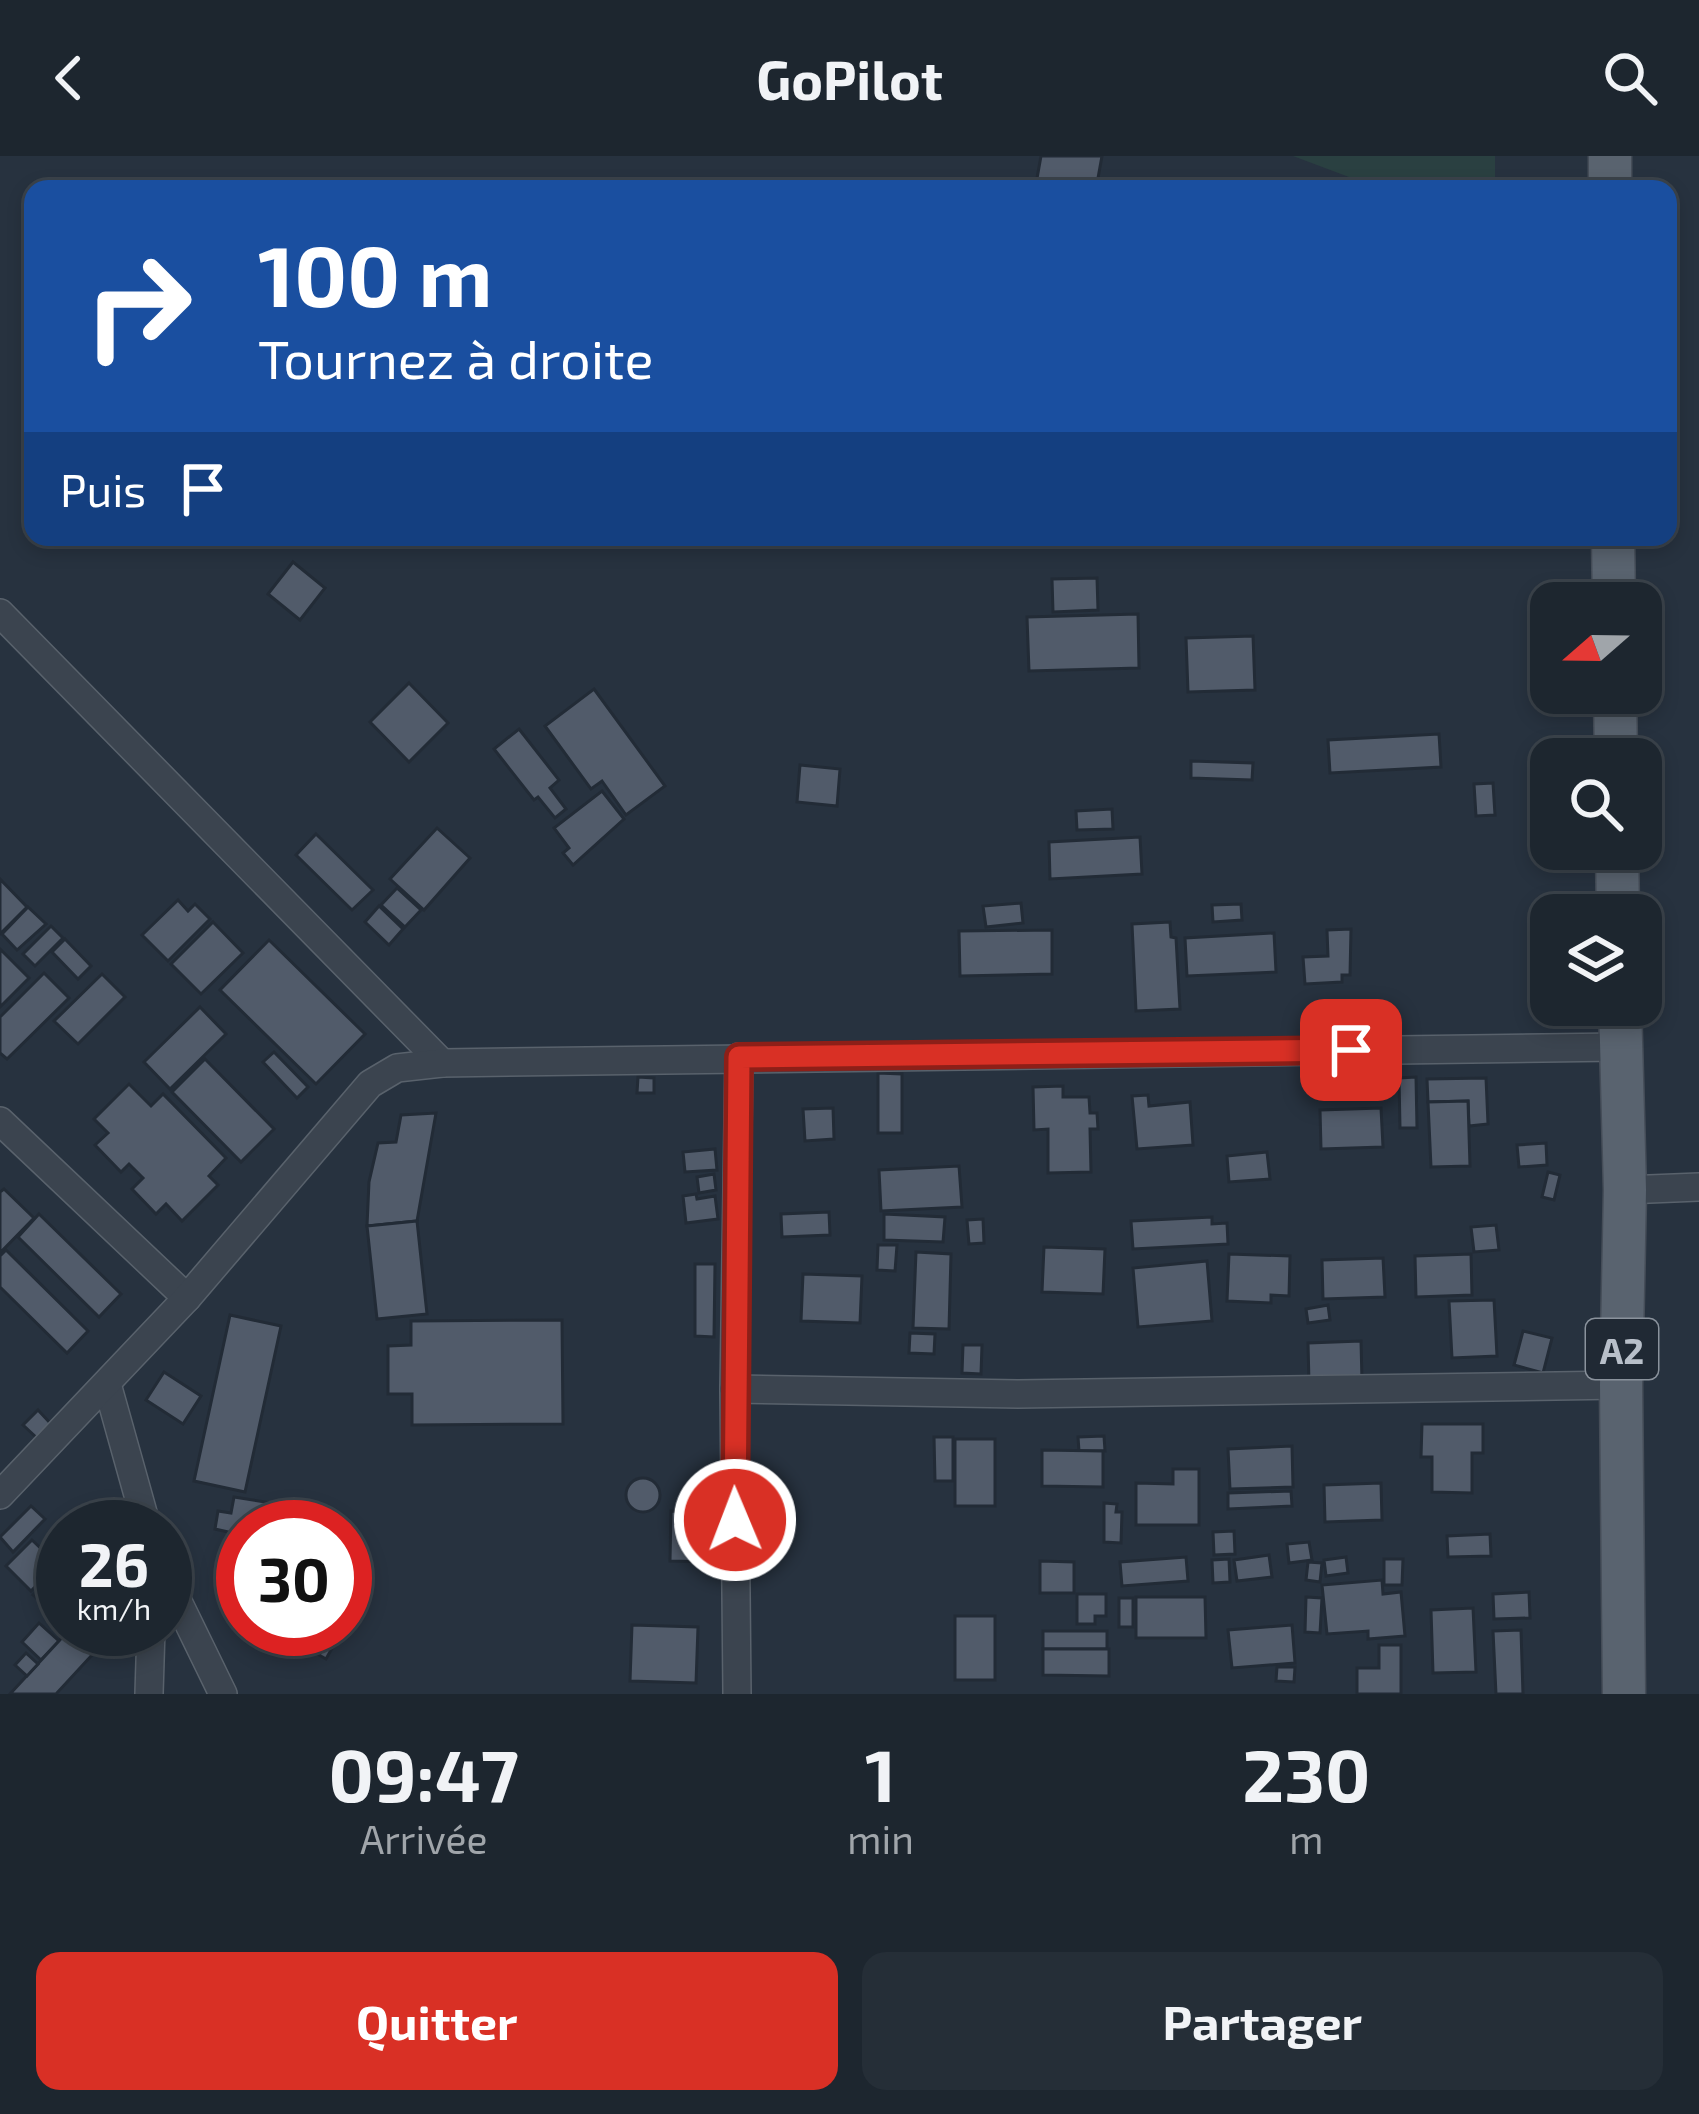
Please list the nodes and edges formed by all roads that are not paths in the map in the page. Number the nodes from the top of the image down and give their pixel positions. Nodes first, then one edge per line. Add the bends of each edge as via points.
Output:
1 (1613, 546) edge
2 (1614, 582) edge
3 (0, 613) edge
4 (1620, 1026) edge
5 (739, 1057) junction
6 (442, 1063) junction
7 (0, 1120) edge
8 (1699, 1187) edge
9 (1625, 1190) junction
10 (187, 1298) junction
11 (107, 1384) junction
12 (1621, 1385) junction
13 (734, 1389) junction
14 (0, 1495) edge
15 (139, 1500) edge
16 (192, 1630) edge
17 (150, 1656) edge
18 (149, 1694) edge
19 (223, 1694) edge
20 (736, 1694) edge
21 (1624, 1694) edge

1 - 2 main road
3 - 6 street
4 - 5 street
4 - 9 main road, A2
5 - 6 street
5 - 13 street
6 - 10 street via 397,1068 370,1084
7 - 10 street
8 - 9 street
9 - 12 main road, A2
10 - 11 street
11 - 14 street
11 - 15 street
12 - 13 street via 1018,1394
12 - 21 main road, A2
13 - 20 street
16 - 19 street
17 - 18 street

